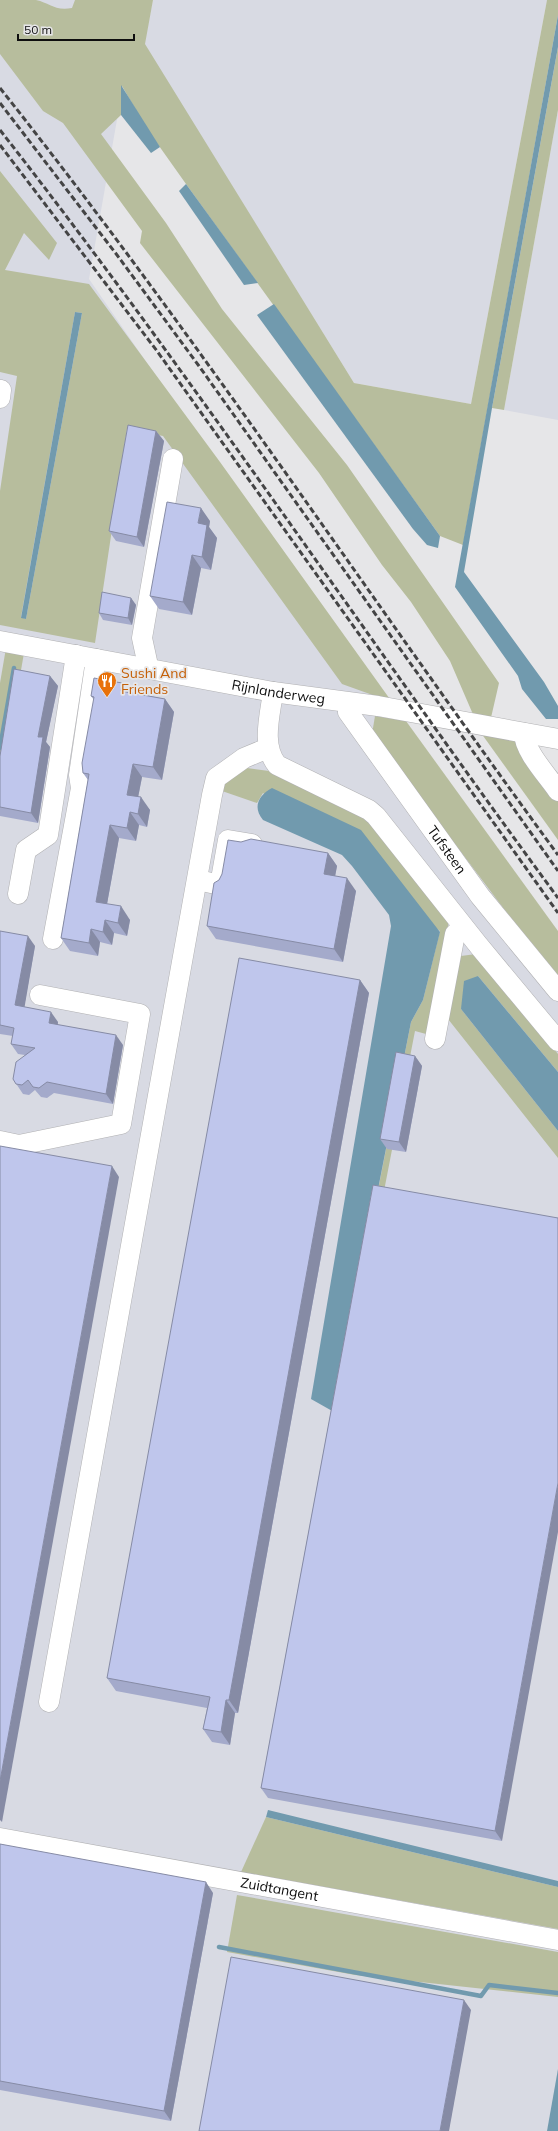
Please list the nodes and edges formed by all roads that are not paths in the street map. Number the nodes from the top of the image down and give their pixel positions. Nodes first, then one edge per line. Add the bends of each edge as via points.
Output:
1 (173, 459) dead end
2 (0, 641) edge
3 (76, 655) junction
4 (96, 659) junction
5 (147, 668) junction
6 (273, 692) junction
7 (352, 704) junction
8 (524, 733) junction
9 (558, 739) edge
10 (268, 748) junction
11 (558, 791) edge
12 (252, 844) edge
13 (198, 880) junction
14 (18, 894) dead end
15 (464, 927) junction
16 (53, 939) dead end
17 (558, 991) edge
18 (40, 995) dead end
19 (435, 1039) dead end
20 (558, 1041) edge
21 (0, 1141) edge
22 (49, 1702) dead end
23 (0, 1838) edge
24 (558, 1940) edge

1 - 5 street via 142,638 148,661
2 - 3 street, Rijnlanderweg
3 - 4 street, Rijnlanderweg
3 - 14 street via 48,835 26,850
4 - 5 street, Rijnlanderweg
4 - 16 street via 79,775 81,788
5 - 6 street, Rijnlanderweg
6 - 7 street, Rijnlanderweg
6 - 10 street
7 - 8 street, Rijnlanderweg
7 - 17 street, Tufsteen via 348,712 352,718 480,896
8 - 9 street, Rijnlanderweg
8 - 11 street via 531,752
10 - 13 street via 244,758 216,778
10 - 15 street via 276,765 369,810 376,816
12 - 13 street via 228,840 220,885
13 - 22 street
15 - 19 street via 454,934
15 - 20 street
18 - 21 street via 140,1014 121,1124 19,1145
23 - 24 street, Zuidtangent

